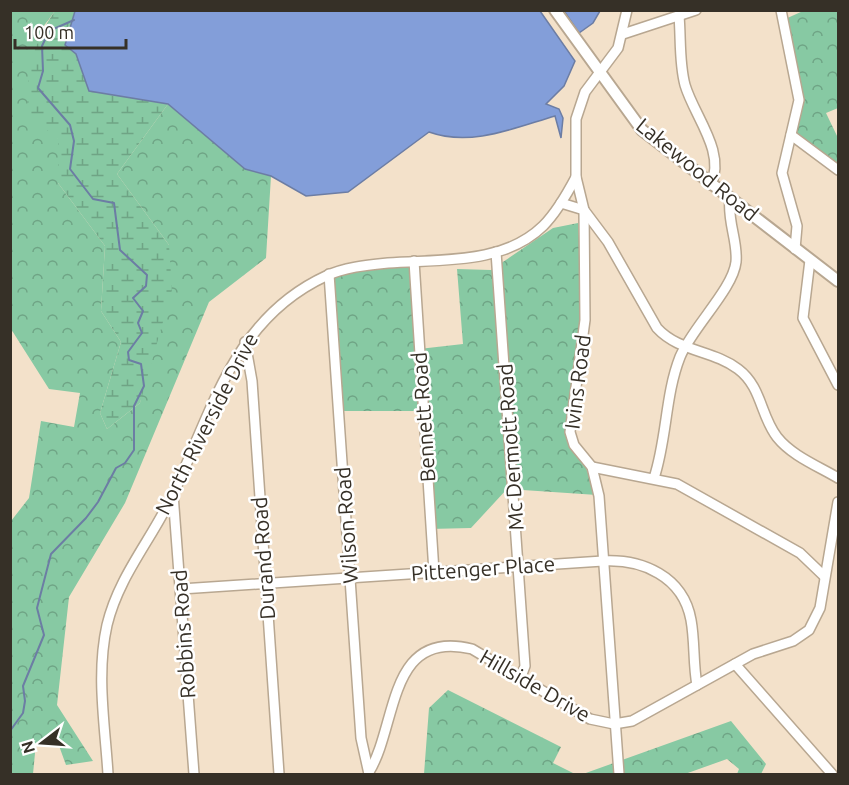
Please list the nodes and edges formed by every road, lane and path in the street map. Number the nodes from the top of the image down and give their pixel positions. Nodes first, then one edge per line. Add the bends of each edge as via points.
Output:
1 (555, 10) edge
2 (627, 10) edge
3 (696, 10) edge
4 (781, 10) edge
5 (679, 16) junction
6 (623, 34) junction
7 (600, 73) junction
8 (791, 135) junction
9 (838, 170) edge
10 (576, 177) junction
11 (711, 185) junction
12 (730, 199) junction
13 (561, 203) junction
14 (584, 210) junction
15 (795, 249) junction
16 (496, 252) junction
17 (810, 260) junction
18 (414, 261) junction
19 (329, 274) junction
20 (838, 281) edge
21 (245, 342) junction
22 (685, 347) junction
23 (838, 385) edge
24 (592, 467) junction
25 (654, 478) junction
26 (838, 478) edge
27 (173, 494) junction
28 (838, 502) edge
29 (603, 561) junction
30 (519, 566) junction
31 (434, 572) junction
32 (824, 576) junction
33 (350, 577) junction
34 (266, 583) junction
35 (181, 589) junction
36 (735, 664) junction
37 (521, 677) junction
38 (697, 685) junction
39 (614, 724) junction
40 (369, 773) edge
41 (108, 774) edge
42 (194, 774) edge
43 (279, 774) edge
44 (620, 774) edge
45 (832, 774) edge

1 - 7 street, Lakewood Road
2 - 6 street
3 - 5 street
4 - 8 street via 798,92
5 - 6 street
5 - 11 street via 685,84 708,135 716,166
6 - 7 street
7 - 10 street via 578,109
7 - 11 street, Lakewood Road via 642,130
8 - 9 street
8 - 15 street via 782,173 798,226
10 - 13 street, North Riverside Drive
10 - 14 street, Ivins Road
11 - 12 street, Lakewood Road
12 - 15 street, Lakewood Road
12 - 22 street via 728,215 735,268
13 - 14 street
13 - 16 street, North Riverside Drive via 530,237
14 - 22 street via 608,242 657,328 671,342
14 - 24 street, Ivins Road via 584,339 569,423 574,445
15 - 17 street, Lakewood Road
16 - 18 street, North Riverside Drive via 470,258
16 - 30 street, Mc Dermott Road
17 - 20 street, Lakewood Road
17 - 23 street via 803,318
18 - 19 street, North Riverside Drive
18 - 31 street, Bennett Road
19 - 21 street, North Riverside Drive via 285,300
19 - 33 street, Wilson Road
21 - 27 street, North Riverside Drive
21 - 34 street, Durand Road via 252,381
22 - 25 street
22 - 26 street via 741,371 752,383 772,428 785,446
24 - 25 street
24 - 29 street, Ivins Road
25 - 32 street via 681,486 770,536 810,561
27 - 35 street, Robbins Road
27 - 41 street, North Riverside Drive via 127,571 107,627 102,680
28 - 32 street, Hillside Drive
29 - 30 street, Pittenger Place
29 - 38 street, Pittenger Place via 645,565 661,574 678,592 690,618
29 - 39 street, Ivins Road
30 - 31 street, Pittenger Place
30 - 37 street, Mc Dermott Road via 525,666
31 - 33 street, Pittenger Place
32 - 36 street, Hillside Drive via 820,608 809,630 793,641
33 - 34 street, Pittenger Place
33 - 40 street, Wilson Road via 361,738
34 - 35 street, Pittenger Place
34 - 43 street, Durand Road
35 - 42 street, Robbins Road
36 - 38 street, Hillside Drive
36 - 45 street
37 - 39 street, Hillside Drive via 590,719
37 - 40 street, Hillside Drive via 460,646 447,646 421,656 400,680 383,742
38 - 39 street, Hillside Drive via 644,715
39 - 44 street, Ivins Road

